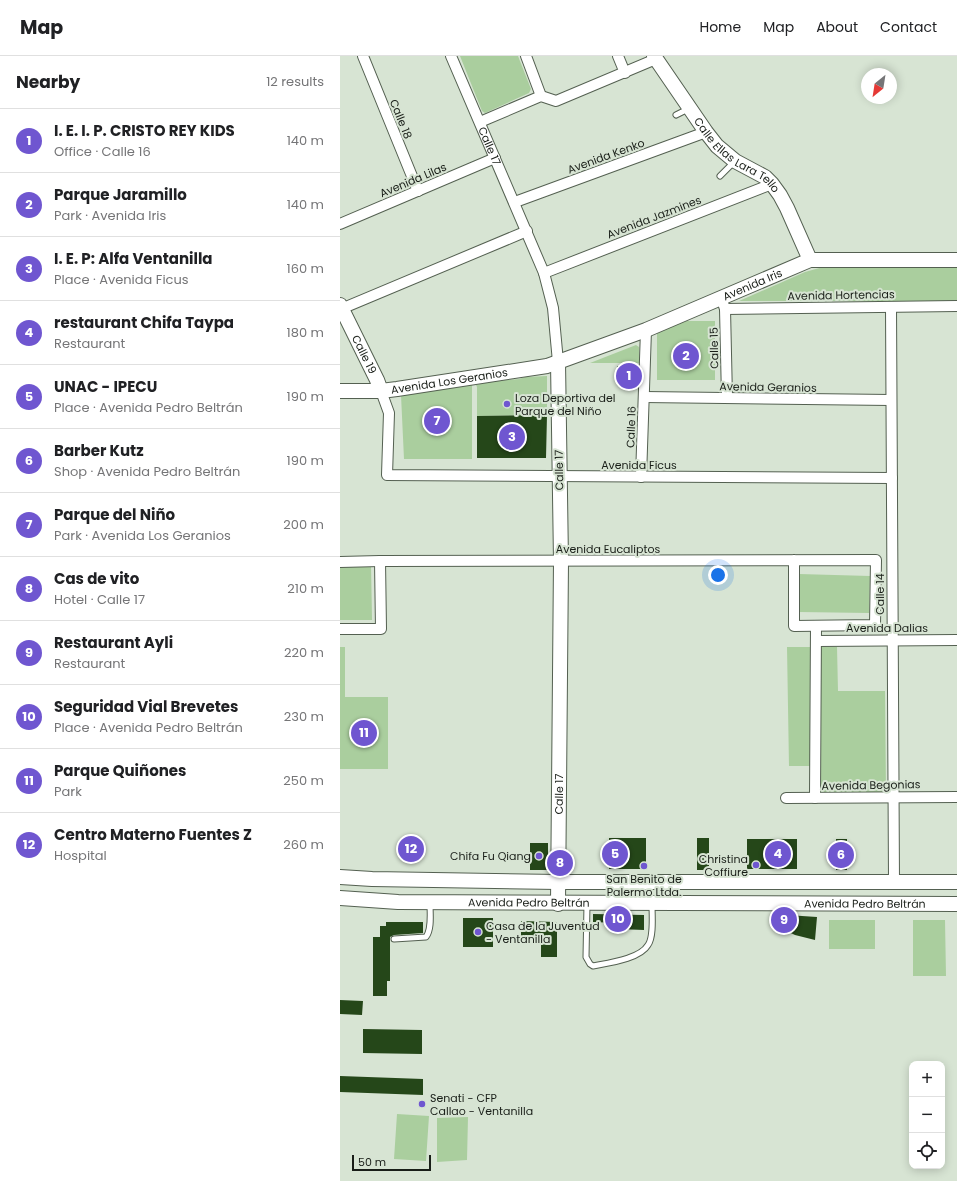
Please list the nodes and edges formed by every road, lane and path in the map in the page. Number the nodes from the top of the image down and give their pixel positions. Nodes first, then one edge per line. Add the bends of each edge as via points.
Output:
1 (363, 56) edge
2 (451, 56) edge
3 (526, 56) edge
4 (618, 56) edge
5 (655, 57) edge
6 (625, 73) junction
7 (542, 96) junction
8 (689, 108) junction
9 (676, 115) dead end
10 (480, 122) junction
11 (706, 132) junction
12 (495, 158) junction
13 (735, 161) junction
14 (720, 176) dead end
15 (772, 184) junction
16 (418, 191) junction
17 (515, 202) junction
18 (340, 224) edge
19 (527, 231) junction
20 (810, 260) junction
21 (957, 260) edge
22 (544, 273) junction
23 (723, 304) junction
24 (957, 306) edge
25 (341, 307) edge
26 (891, 307) junction
27 (646, 330) junction
28 (558, 362) junction
29 (340, 391) edge
30 (381, 391) junction
31 (644, 398) junction
32 (727, 398) junction
33 (891, 400) junction
34 (387, 475) joint
35 (559, 476) junction
36 (641, 477) junction
37 (892, 478) junction
38 (794, 560) junction
39 (876, 560) joint
40 (380, 561) junction
41 (562, 561) junction
42 (340, 562) edge
43 (816, 626) junction
44 (340, 629) edge
45 (892, 640) junction
46 (957, 640) edge
47 (817, 641) junction
48 (893, 797) junction
49 (957, 797) edge
50 (786, 798) dead end
51 (815, 798) junction
52 (340, 877) edge
53 (558, 882) junction
54 (894, 882) junction
55 (957, 882) edge
56 (340, 898) edge
57 (430, 903) junction
58 (558, 904) junction
59 (588, 904) junction
60 (652, 904) junction
61 (957, 904) edge
62 (394, 939) dead end

1 - 16 street, Calle 18
2 - 10 street, Calle 17
3 - 7 street
4 - 6 street
5 - 6 street
5 - 8 street, Calle Ellas Lara Tello
6 - 7 street via 556,101
7 - 10 street
8 - 9 lane
8 - 11 street, Calle Ellas Lara Tello
10 - 12 street, Calle 17
11 - 13 street, Calle Ellas Lara Tello via 717,146
11 - 17 street, Avenida Kenko
12 - 16 street, Avenida Lilas
12 - 17 street, Calle 17
13 - 14 lane
13 - 15 street, Calle Ellas Lara Tello
15 - 20 street, Calle Ellas Lara Tello via 787,208
15 - 22 street, Avenida Jazmines
16 - 18 street, Avenida Lilas
17 - 19 street, Calle 17
19 - 22 street, Calle 17
19 - 25 street
20 - 21 street, Avenida Iris
20 - 23 street, Avenida Iris
22 - 28 street, Calle 17 via 553,308
23 - 26 street, Avenida Hortencias
23 - 27 street, Avenida Iris
23 - 32 street, Calle 15
24 - 26 street, Avenida Hortencias
25 - 30 street, Calle 19
26 - 33 street, Calle 14
27 - 28 street, Avenida Iris
27 - 31 street, Calle 16
28 - 30 street, Avenida Los Geranios
28 - 35 street, Calle 17
29 - 30 street, Avenida Los Geranios
30 - 34 street, Calle 19 via 389,413
31 - 32 street, Avenida Geranios
31 - 36 street, Calle 16
32 - 33 street, Avenida Geranios
33 - 37 street, Calle 14
34 - 35 street, Avenida Ficus
35 - 36 street, Avenida Ficus
35 - 41 street, Calle 17
36 - 37 street, Avenida Ficus
37 - 45 street, Calle 14
38 - 39 street, Avenida Eucaliptos
38 - 41 street, Avenida Eucaliptos
38 - 43 street via 794,626
39 - 43 street, Calle 14 via 875,625
40 - 41 street, Avenida Eucaliptos
40 - 42 street, Avenida Eucaliptos
40 - 44 street via 381,629
41 - 53 street, Calle 17
43 - 47 street
45 - 46 street, Avenida Dalias
45 - 47 street, Avenida Dalias
45 - 48 street, Calle 14
47 - 51 street
48 - 49 street, Avenida Begonias
48 - 51 street, Avenida Begonias
48 - 54 street, Calle 14
50 - 51 street, Avenida Begonias
52 - 53 street, Avenida Pedro Beltrán
53 - 54 street, Avenida Pedro Beltrán
53 - 58 street, Calle 17
54 - 55 street, Avenida Pedro Beltrán
56 - 57 street, Avenida Pedro Beltrán
57 - 58 street, Avenida Pedro Beltrán
57 - 62 lane via 427,936
58 - 59 street, Avenida Pedro Beltrán
59 - 60 street, Avenida Pedro Beltrán
59 - 60 lane via 586,957 593,966 631,957 649,945
60 - 61 street, Avenida Pedro Beltrán

